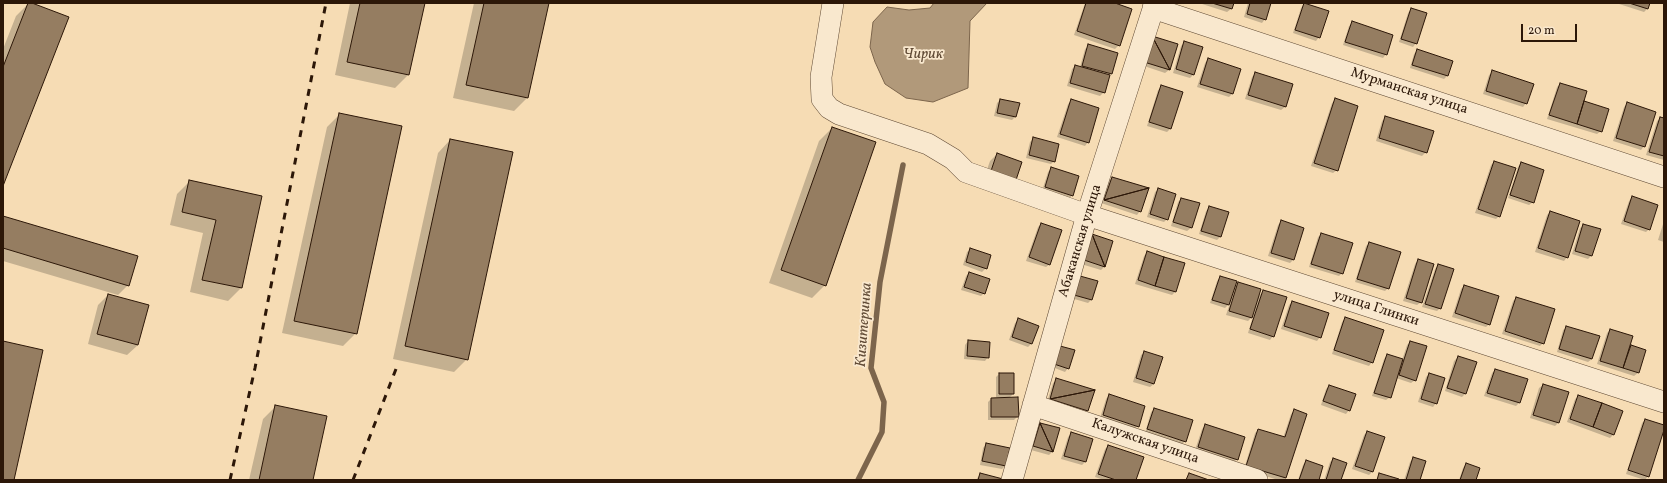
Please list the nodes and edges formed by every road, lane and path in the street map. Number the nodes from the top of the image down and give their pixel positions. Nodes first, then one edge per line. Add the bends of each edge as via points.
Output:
1 (833, 3) edge
2 (1154, 6) edge
3 (1664, 177) edge
4 (1087, 215) junction
5 (1664, 402) edge
6 (1033, 404) junction
7 (1012, 480) edge
8 (1256, 480) edge

1 - 4 street, улица Глинки via 820,77 822,99 829,108 839,114 928,144 953,159 966,172
2 - 3 street, Мурманская улица
2 - 4 street, Абаканская улица
4 - 5 street, улица Глинки
4 - 6 street, Абаканская улица
6 - 7 street, Абаканская улица
6 - 8 street, Калужская улица

